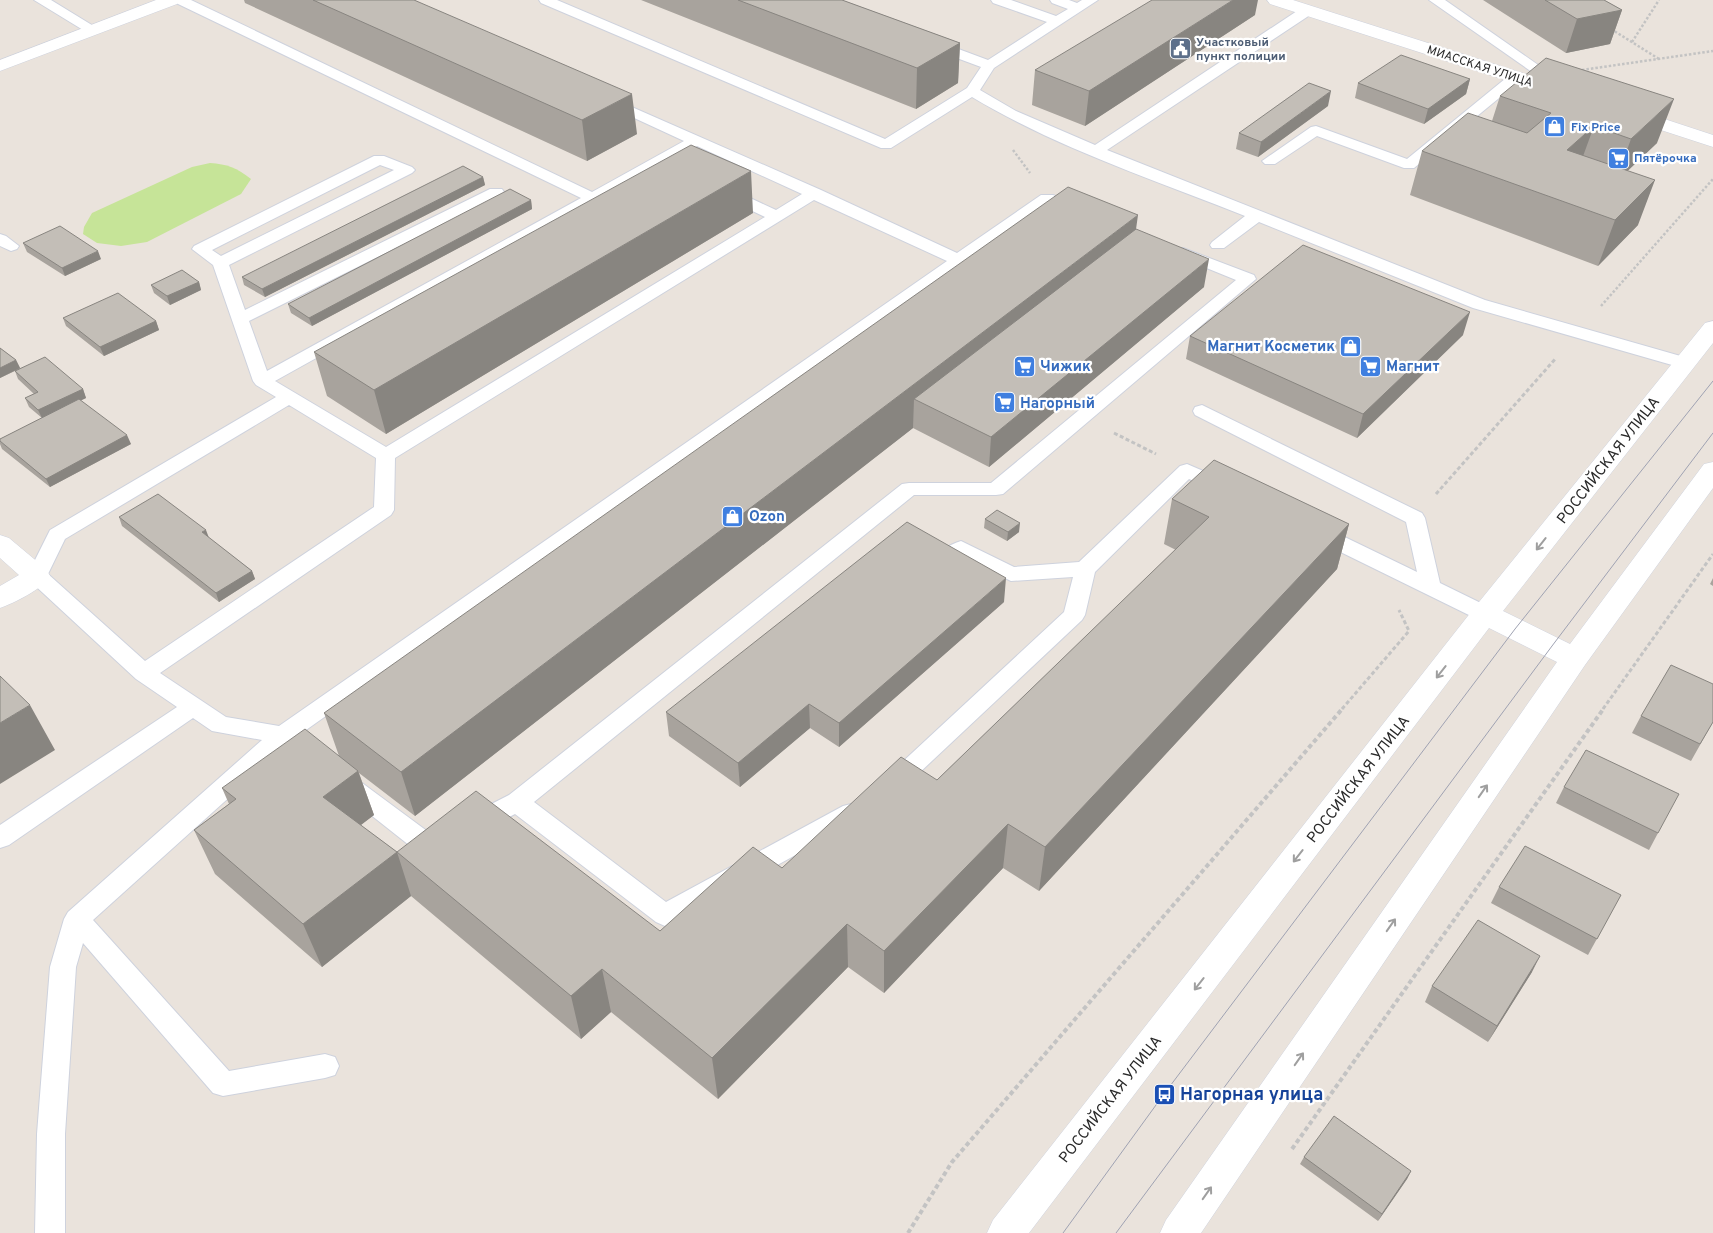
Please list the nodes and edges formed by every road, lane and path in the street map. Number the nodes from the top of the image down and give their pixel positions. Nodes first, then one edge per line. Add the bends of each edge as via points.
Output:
1 (41, 0) edge
2 (171, 0) edge
3 (181, 0) edge
4 (546, 0) edge
5 (998, 0) edge
6 (1057, 0) edge
7 (1091, 0) edge
8 (1276, 0) edge
9 (1436, 0) edge
10 (1659, 0) edge
11 (1078, 8) junction
12 (1308, 10) junction
13 (1058, 21) junction
14 (1607, 26) edge
15 (94, 30) junction
16 (916, 38) edge
17 (1632, 42) junction
18 (1713, 51) edge
19 (1660, 59) junction
20 (988, 65) junction
21 (0, 66) edge
22 (1546, 75) junction
23 (1516, 77) junction
24 (972, 91) junction
25 (1570, 93) joint
26 (596, 95) edge
27 (1615, 109) edge
28 (698, 140) junction
29 (1713, 141) edge
30 (1096, 151) junction
31 (1270, 161) dead end
32 (657, 162) junction
33 (674, 170) edge
34 (1713, 179) edge
35 (709, 185) edge
36 (496, 192) dead end
37 (815, 193) junction
38 (593, 198) junction
39 (1257, 215) junction
40 (777, 216) junction
41 (1093, 216) edge
42 (1218, 245) dead end
43 (1166, 246) edge
44 (959, 260) junction
45 (220, 264) junction
46 (240, 319) junction
47 (1713, 328) edge
48 (1578, 332) junction
49 (1685, 363) junction
50 (262, 381) junction
51 (289, 397) junction
52 (1202, 411) dead end
53 (1082, 417) junction
54 (386, 455) junction
55 (1188, 470) junction
56 (1713, 470) edge
57 (1239, 495) edge
58 (1415, 518) junction
59 (1299, 524) edge
60 (0, 544) edge
61 (1713, 554) edge
62 (1376, 561) junction
63 (938, 564) edge
64 (1085, 569) junction
65 (37, 576) junction
66 (1431, 588) junction
67 (0, 598) edge
68 (1485, 614) junction
69 (1575, 658) junction
70 (144, 673) junction
71 (193, 706) junction
72 (282, 735) junction
73 (517, 802) junction
74 (0, 838) edge
75 (77, 919) junction
76 (325, 1066) dead end
77 (1290, 1152) dead end
78 (50, 1233) edge
79 (908, 1233) edge
80 (1006, 1233) edge
81 (1179, 1233) edge

1 - 15 lane
2 - 15 main road
3 - 38 lane
4 - 24 lane via 886,145
5 - 13 lane
6 - 11 lane
7 - 11 lane
8 - 12 main road, МИАССКАЯ УЛИЦА
9 - 22 lane
10 - 17 path
11 - 13 lane
12 - 23 main road, МИАССКАЯ УЛИЦА
12 - 30 lane
13 - 20 lane
14 - 17 path
15 - 21 main road
16 - 20 lane
17 - 19 path
18 - 19 path
19 - 22 path
20 - 24 lane
22 - 25 lane
23 - 25 main road, МИАССКАЯ УЛИЦА
23 - 31 lane via 1409,164 1316,130
24 - 30 lane via 1011,114
26 - 28 lane
27 - 29 main road
28 - 32 lane
28 - 37 lane
30 - 39 lane
32 - 33 lane
32 - 38 lane
34 - 48 path
35 - 40 lane
36 - 46 lane
37 - 40 lane
37 - 44 lane
38 - 50 lane
39 - 42 lane
39 - 48 lane via 1479,304
40 - 54 lane
41 - 44 lane via 1047,198
43 - 53 lane via 1248,279
44 - 72 lane
45 - 45 lane via 309,219 407,170 379,159 200,249
45 - 46 lane
46 - 50 lane
47 - 49 main road, РОССИЙСКАЯ УЛИЦА
48 - 49 lane
48 - 58 path
49 -> 68 main road, РОССИЙСКАЯ УЛИЦА
50 - 51 lane
51 - 54 lane
51 - 65 lane via 57,535
52 - 58 lane
53 - 55 path
53 - 73 lane via 996,488 909,489
54 - 70 lane via 384,510
55 - 57 lane
55 - 64 lane
56 - 69 main road
58 - 66 lane
59 - 62 lane
60 - 65 main road
61 - 77 path
62 - 66 lane
62 - 79 path via 1409,630 952,1162
63 - 64 lane via 961,548 1011,574
64 - 73 lane via 1074,616 873,801 665,915
65 - 67 main road
65 - 70 lane
66 - 68 lane
68 - 69 main road
68 -> 80 main road, РОССИЙСКАЯ УЛИЦА
81 -> 69 main road
70 - 71 lane
71 - 72 lane via 220,725
71 - 74 lane
72 - 73 lane via 428,846
72 - 75 lane
75 - 76 lane via 223,1084
75 - 78 lane via 63,967 51,1134

